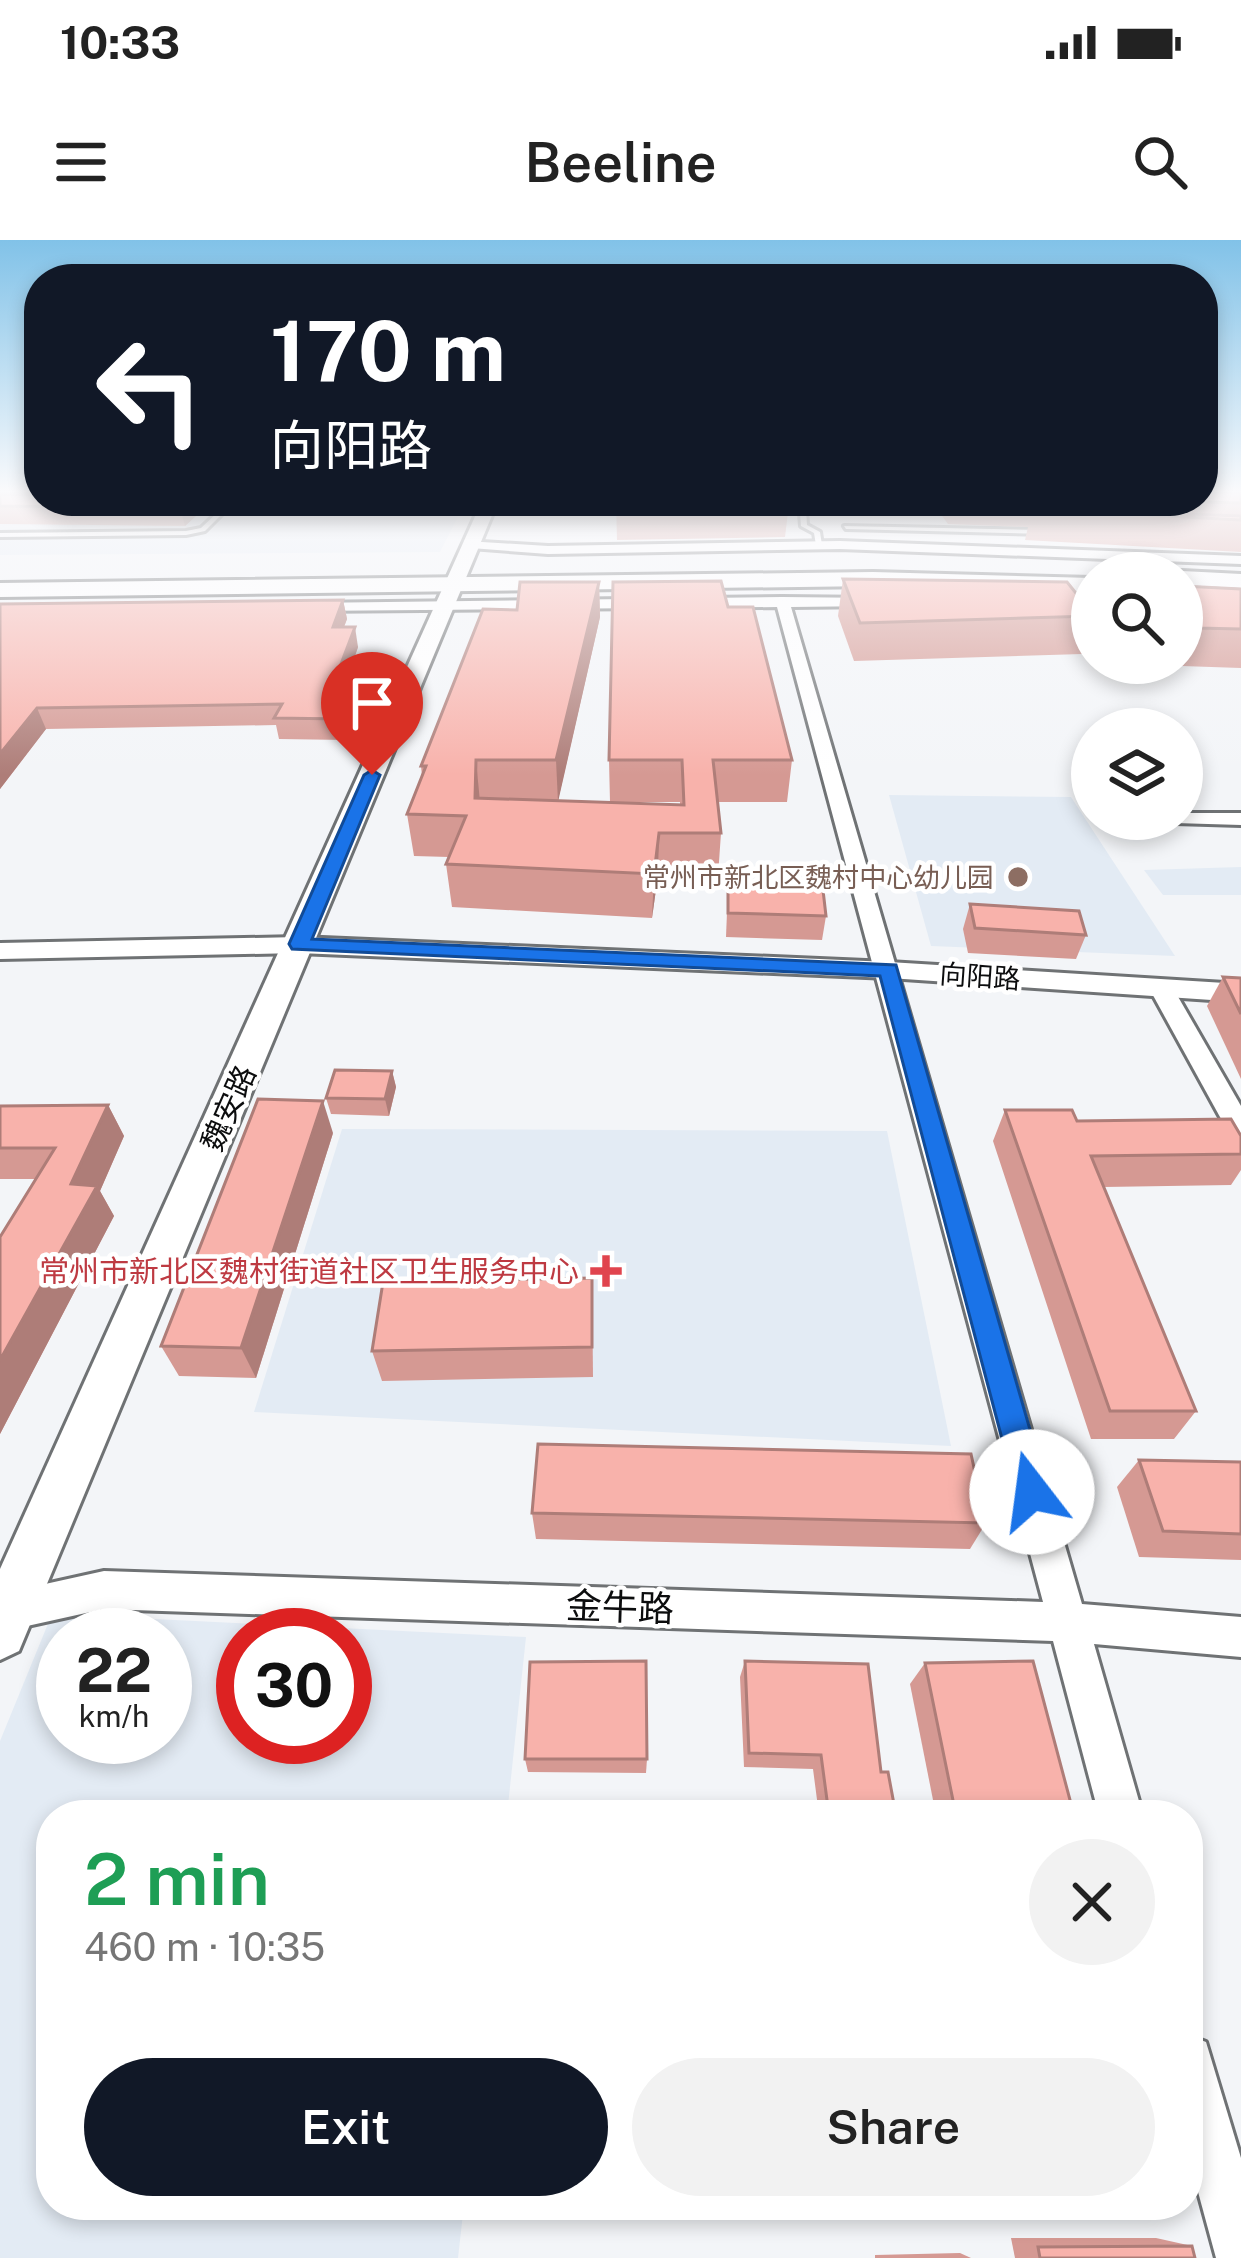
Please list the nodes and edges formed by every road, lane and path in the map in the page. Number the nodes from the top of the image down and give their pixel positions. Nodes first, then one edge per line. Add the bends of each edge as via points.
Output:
1 (349, 586) edge
2 (497, 586) edge
3 (548, 586) edge
4 (452, 588) junction
5 (1203, 589) edge
6 (0, 590) edge
7 (1241, 591) edge
8 (782, 601) junction
9 (894, 602) edge
10 (282, 607) edge
11 (1203, 819) edge
12 (1241, 819) edge
13 (299, 944) junction
14 (0, 951) edge
15 (889, 970) junction
16 (1161, 988) junction
17 (1241, 993) edge
18 (1241, 1130) edge
19 (3, 1618) edge
20 (1068, 1622) junction
21 (1241, 1637) edge
22 (1117, 1800) edge
23 (1203, 2115) edge
24 (1241, 2253) edge

1 - 4 highway
2 - 4 highway
3 - 4 highway
4 - 6 highway
4 - 8 street
4 - 10 street
4 - 13 main road, 魏安路
5 - 7 highway
8 - 9 street
8 - 15 street
11 - 12 street
13 - 14 street, 向阳路
13 - 15 street, 向阳路
13 - 19 main road, 魏安路
15 - 16 street, 向阳路
15 - 20 street
16 - 17 street, 向阳路
16 - 18 street
19 - 20 street, 金牛路 via 104,1590
20 - 21 street, 金牛路
20 - 22 street
23 - 24 street

